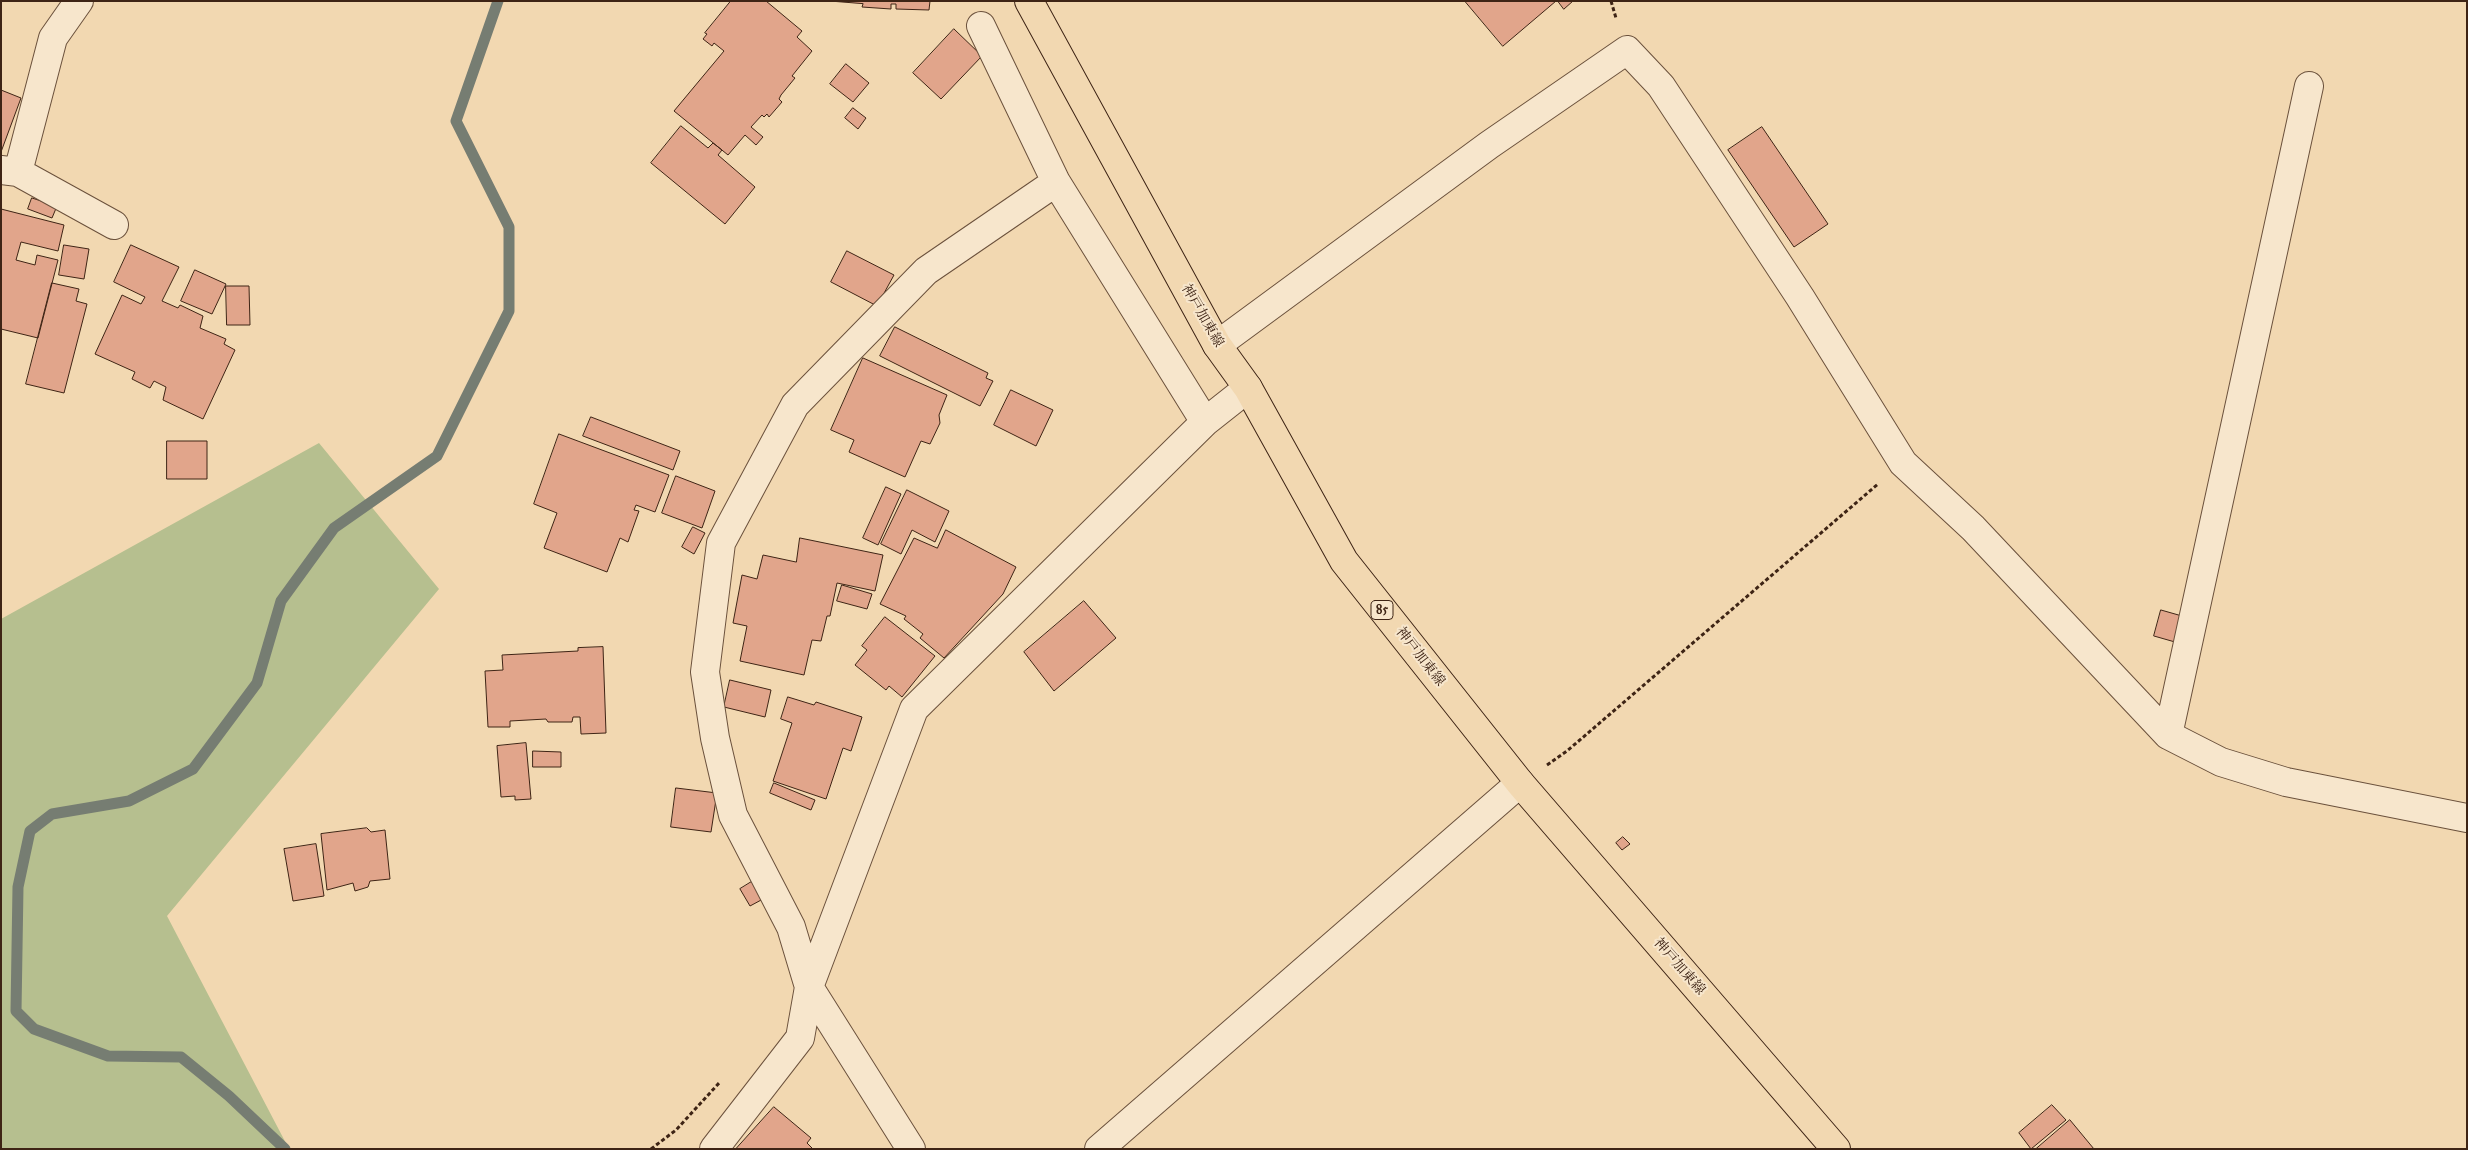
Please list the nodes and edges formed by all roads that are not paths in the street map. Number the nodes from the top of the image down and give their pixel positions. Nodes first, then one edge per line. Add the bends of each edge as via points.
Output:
1 (79, 1) edge
2 (1029, 1) edge
3 (981, 26) dead end
4 (2309, 86) dead end
5 (10, 171) edge
6 (1056, 182) junction
7 (114, 225) dead end
8 (1217, 345) junction
9 (1248, 388) junction
10 (1205, 422) junction
11 (2168, 735) junction
12 (1520, 783) junction
13 (2467, 818) edge
14 (809, 987) junction
15 (714, 1149) edge
16 (911, 1149) edge
17 (1099, 1149) edge
18 (1836, 1149) edge

1 - 5 street via 53,38
2 - 8 main road, 神戸加東線 / 85
3 - 6 street
4 - 11 street
5 - 7 street
6 - 10 street
6 - 14 street via 926,271 795,405 721,543 704,672 715,738 733,815 790,927
8 - 9 main road, 神戸加東線 / 85
8 - 11 street via 1626,50 1666,94 1800,297 1903,463 1972,528
9 - 10 street
9 - 12 main road, 神戸加東線 / 85 via 1344,561
10 - 14 street via 914,709
11 - 13 street via 2221,762 2286,782
12 - 17 street
12 - 18 main road, 神戸加東線 / 85
14 - 15 street via 800,1038
14 - 16 street

